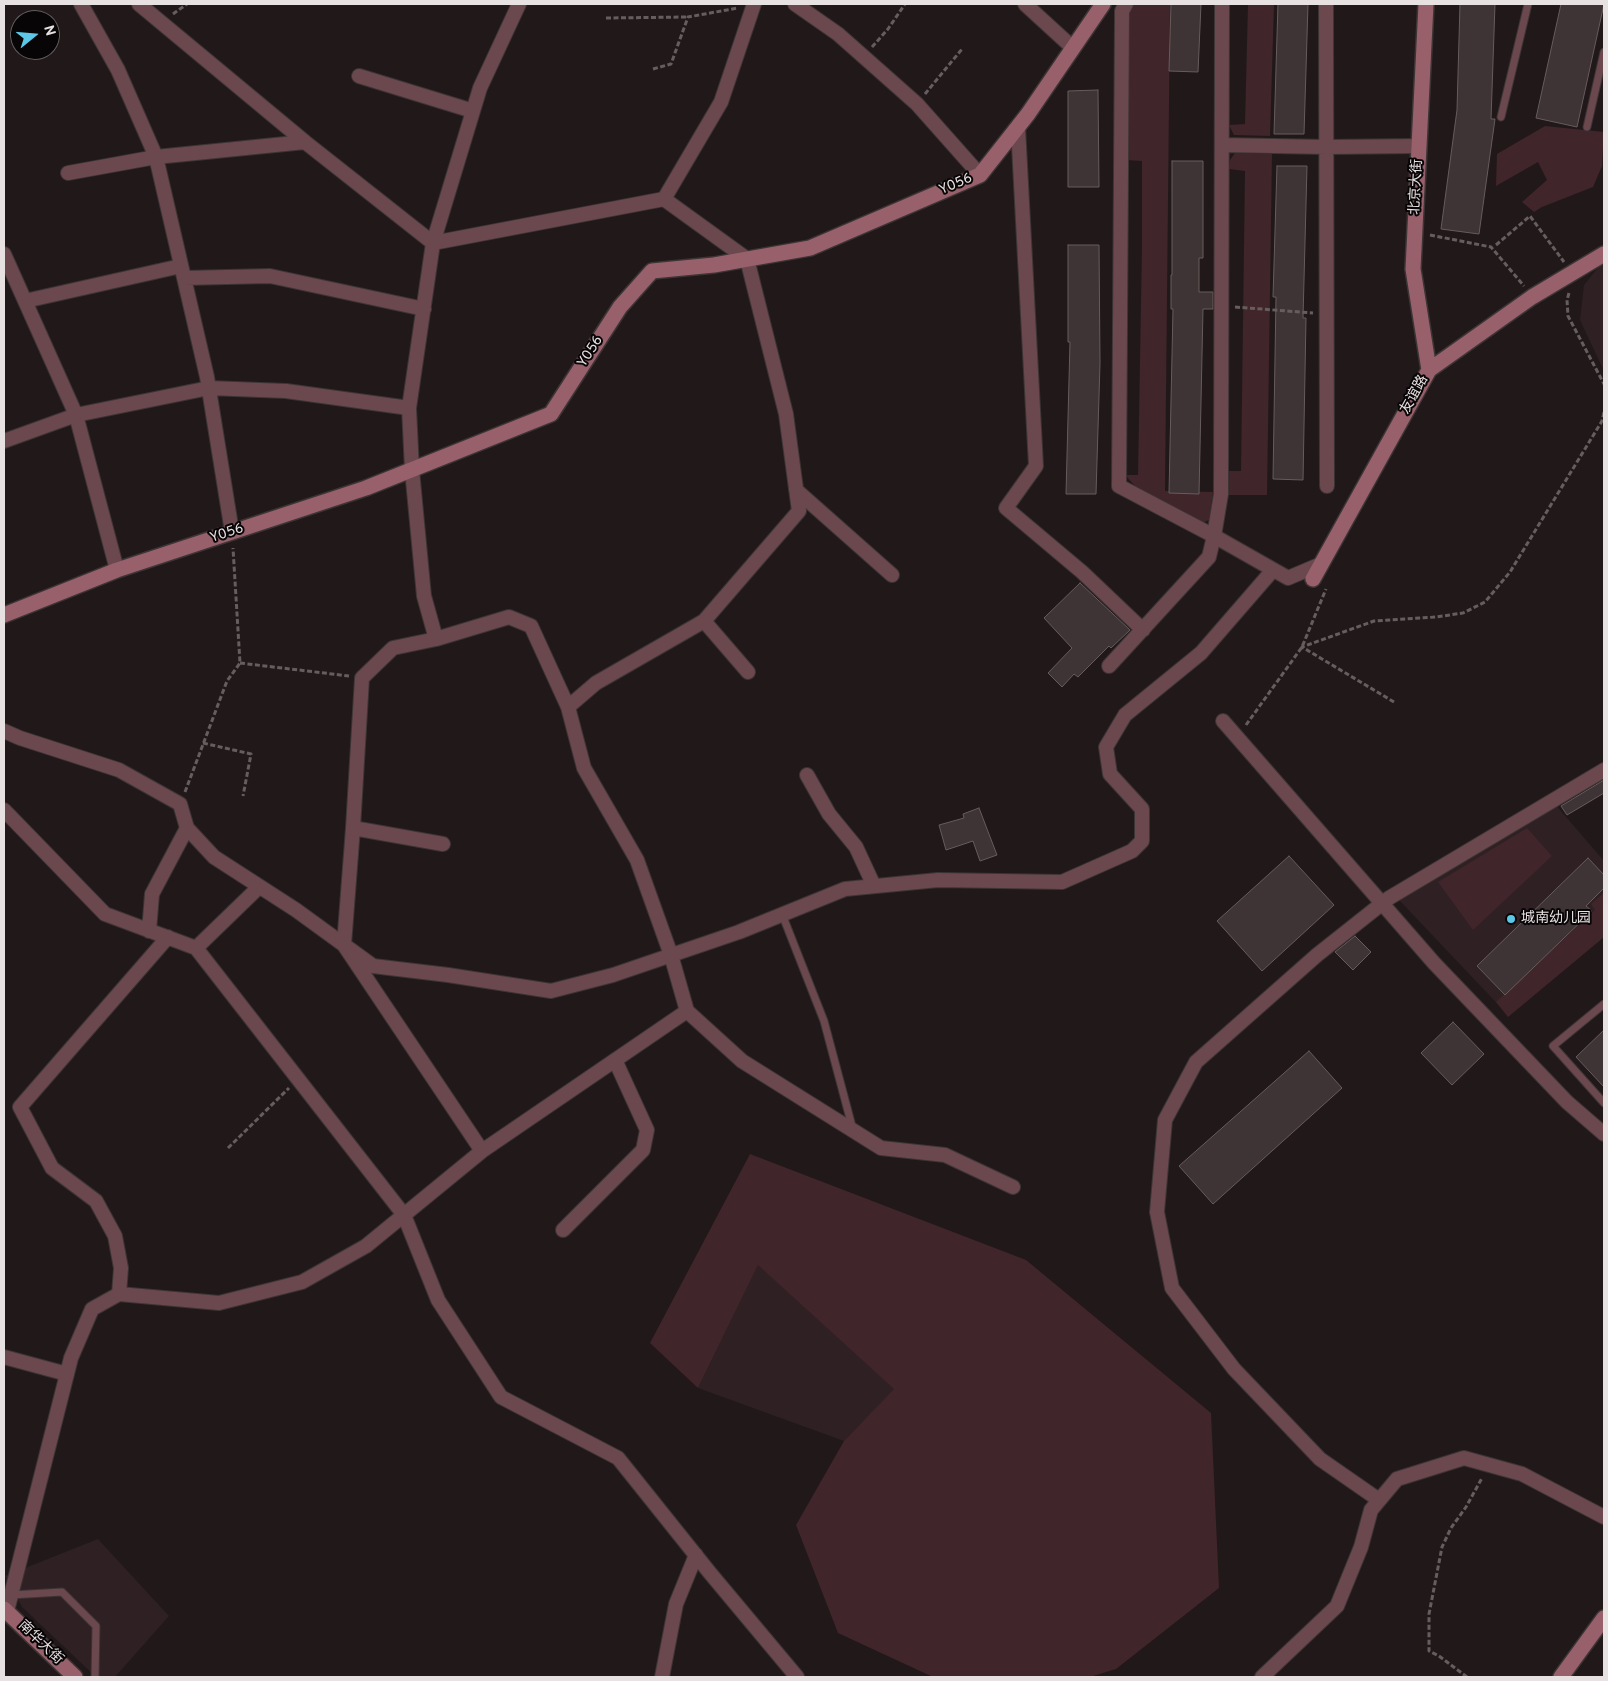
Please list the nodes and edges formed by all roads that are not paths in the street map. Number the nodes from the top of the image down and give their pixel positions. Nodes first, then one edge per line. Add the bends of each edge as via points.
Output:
1 (82, 4) edge
2 (139, 4) edge
3 (519, 4) edge
4 (795, 4) edge
5 (1025, 4) edge
6 (1103, 4) edge
7 (1126, 4) edge
8 (1222, 4) edge
9 (1326, 4) edge
10 (1426, 4) edge
11 (1528, 4) edge
12 (754, 5) edge
13 (1073, 48) junction
14 (1604, 52) edge
15 (358, 76) dead end
16 (473, 111) junction
17 (1501, 117) dead end
18 (1018, 127) junction
19 (1587, 127) dead end
20 (305, 142) junction
21 (1222, 145) junction
22 (1419, 146) junction
23 (1326, 147) junction
24 (156, 157) junction
25 (68, 173) dead end
26 (980, 175) junction
27 (664, 199) junction
28 (433, 243) junction
29 (4, 254) edge
30 (1604, 254) edge
31 (747, 259) junction
32 (183, 272) junction
33 (25, 302) junction
34 (424, 309) junction
35 (1429, 370) junction
36 (209, 388) junction
37 (409, 408) junction
38 (76, 415) junction
39 (4, 441) edge
40 (412, 470) junction
41 (1327, 486) dead end
42 (796, 490) junction
43 (232, 532) junction
44 (1214, 536) junction
45 (1321, 564) junction
46 (117, 570) junction
47 (1273, 570) junction
48 (892, 575) dead end
49 (1321, 582) road end
50 (4, 615) edge
51 (704, 621) junction
52 (1143, 630) junction
53 (436, 639) junction
54 (1109, 666) dead end
55 (748, 672) dead end
56 (568, 707) junction
57 (1223, 721) dead end
58 (4, 730) edge
59 (1604, 770) edge
60 (808, 775) dead end
61 (4, 810) edge
62 (187, 828) junction
63 (353, 828) junction
64 (443, 844) dead end
65 (874, 886) junction
66 (259, 887) junction
67 (1382, 904) junction
68 (782, 914) junction
69 (149, 931) junction
70 (168, 937) junction
71 (344, 945) junction
72 (196, 948) junction
73 (671, 955) junction
74 (1604, 1004) edge
75 (687, 1011) junction
76 (615, 1060) junction
77 (1604, 1103) edge
78 (853, 1130) junction
79 (1604, 1134) edge
80 (482, 1151) junction
81 (1013, 1187) dead end
82 (404, 1215) junction
83 (563, 1230) dead end
84 (119, 1294) junction
85 (4, 1357) edge
86 (67, 1374) junction
87 (1379, 1500) junction
88 (1604, 1517) edge
89 (696, 1555) junction
90 (11, 1595) junction
91 (5, 1610) edge
92 (1604, 1618) edge
93 (76, 1677) edge
94 (95, 1677) edge
95 (662, 1677) edge
96 (797, 1677) edge
97 (1262, 1677) edge
98 (1561, 1677) edge

1 - 24 street via 118,70
2 - 20 street
3 - 16 street via 480,88
4 - 26 street via 838,34 917,104
5 - 13 street
6 - 13 street, Y056 / Y056
7 - 44 street via 1122,11 1119,486
8 - 21 street
9 - 23 street
10 - 22 street, 北京大街
11 - 17 lane
12 - 27 street via 721,102
13 - 18 street, Y056 / Y056
14 - 19 lane
15 - 16 street
16 - 28 street
18 - 26 street, Y056 / Y056
18 - 52 street via 1036,466 1006,508 1082,572
20 - 24 street
20 - 28 street
21 - 23 street
21 - 44 street via 1221,494
22 - 23 street
22 - 35 street, 北京大街 via 1413,269
23 - 41 street
24 - 25 street
24 - 32 street
26 - 31 street, Y056 / Y056 via 810,248
27 - 28 street
27 - 31 street
28 - 34 street
29 - 33 street
30 - 35 street, 友谊路 via 1532,297
31 - 40 street, Y056 / Y056 via 652,271 620,307 551,414
31 - 42 street via 786,414
32 - 33 street
32 - 34 street via 270,276
32 - 36 street
33 - 38 street
34 - 37 street
35 - 45 street, 友谊路
36 - 37 street via 286,391
36 - 38 street
36 - 43 street
37 - 40 street
38 - 39 street
38 - 46 street
40 - 43 street, Y056 / Y056
40 - 53 street via 424,596
42 - 48 street
42 - 51 street via 799,511
43 - 46 street, Y056 / Y056
44 - 47 street
44 - 52 street via 1208,557
45 - 47 street via 1288,578
45 - 49 street, 友谊路
46 - 50 street, Y056 / Y056
47 - 65 street via 1202,653 1125,715 1106,747 1110,774 1142,809 1142,841 1132,851 1062,882 938,880
51 - 55 street
51 - 56 street via 596,683
52 - 54 street
53 - 56 street via 509,617 531,626
53 - 63 street via 393,648 362,678
56 - 73 street via 584,768 637,860
57 - 67 street
58 - 62 street via 119,770 180,804
59 - 67 street
60 - 65 street via 829,814 856,847
61 - 69 street via 105,914
62 - 66 street via 214,858
62 - 69 street via 152,894
63 - 64 street
63 - 71 street
65 - 68 street via 845,889
66 - 71 street
66 - 72 street
67 - 79 street via 1434,964 1567,1102
67 - 87 street via 1316,955 1196,1062 1165,1120 1158,1212 1172,1288 1228,1361 1320,1458
68 - 73 street
68 - 78 lane via 824,1021
69 - 70 street
70 - 72 street
70 - 84 street via 20,1107 52,1168 96,1201 115,1236 121,1268
71 - 73 street via 373,966 448,974 551,991
71 - 80 street
72 - 82 street
73 - 75 street
74 - 77 lane via 1553,1046
75 - 76 street
75 - 78 street via 742,1061
76 - 80 street
76 - 83 street via 647,1130 643,1150
78 - 81 street via 881,1148 945,1155
80 - 82 street
82 - 84 street via 366,1246 302,1282 219,1303
82 - 89 street via 438,1300 501,1397 618,1458
84 - 86 street via 92,1308
85 - 86 street
86 - 90 street
87 - 88 street via 1397,1479 1464,1458 1522,1474
87 - 97 street via 1371,1510 1361,1547 1337,1606
89 - 95 street via 676,1604
89 - 96 street
90 - 91 street
90 - 94 lane via 62,1592 96,1626
91 - 93 street, 南华大街
92 - 98 street

